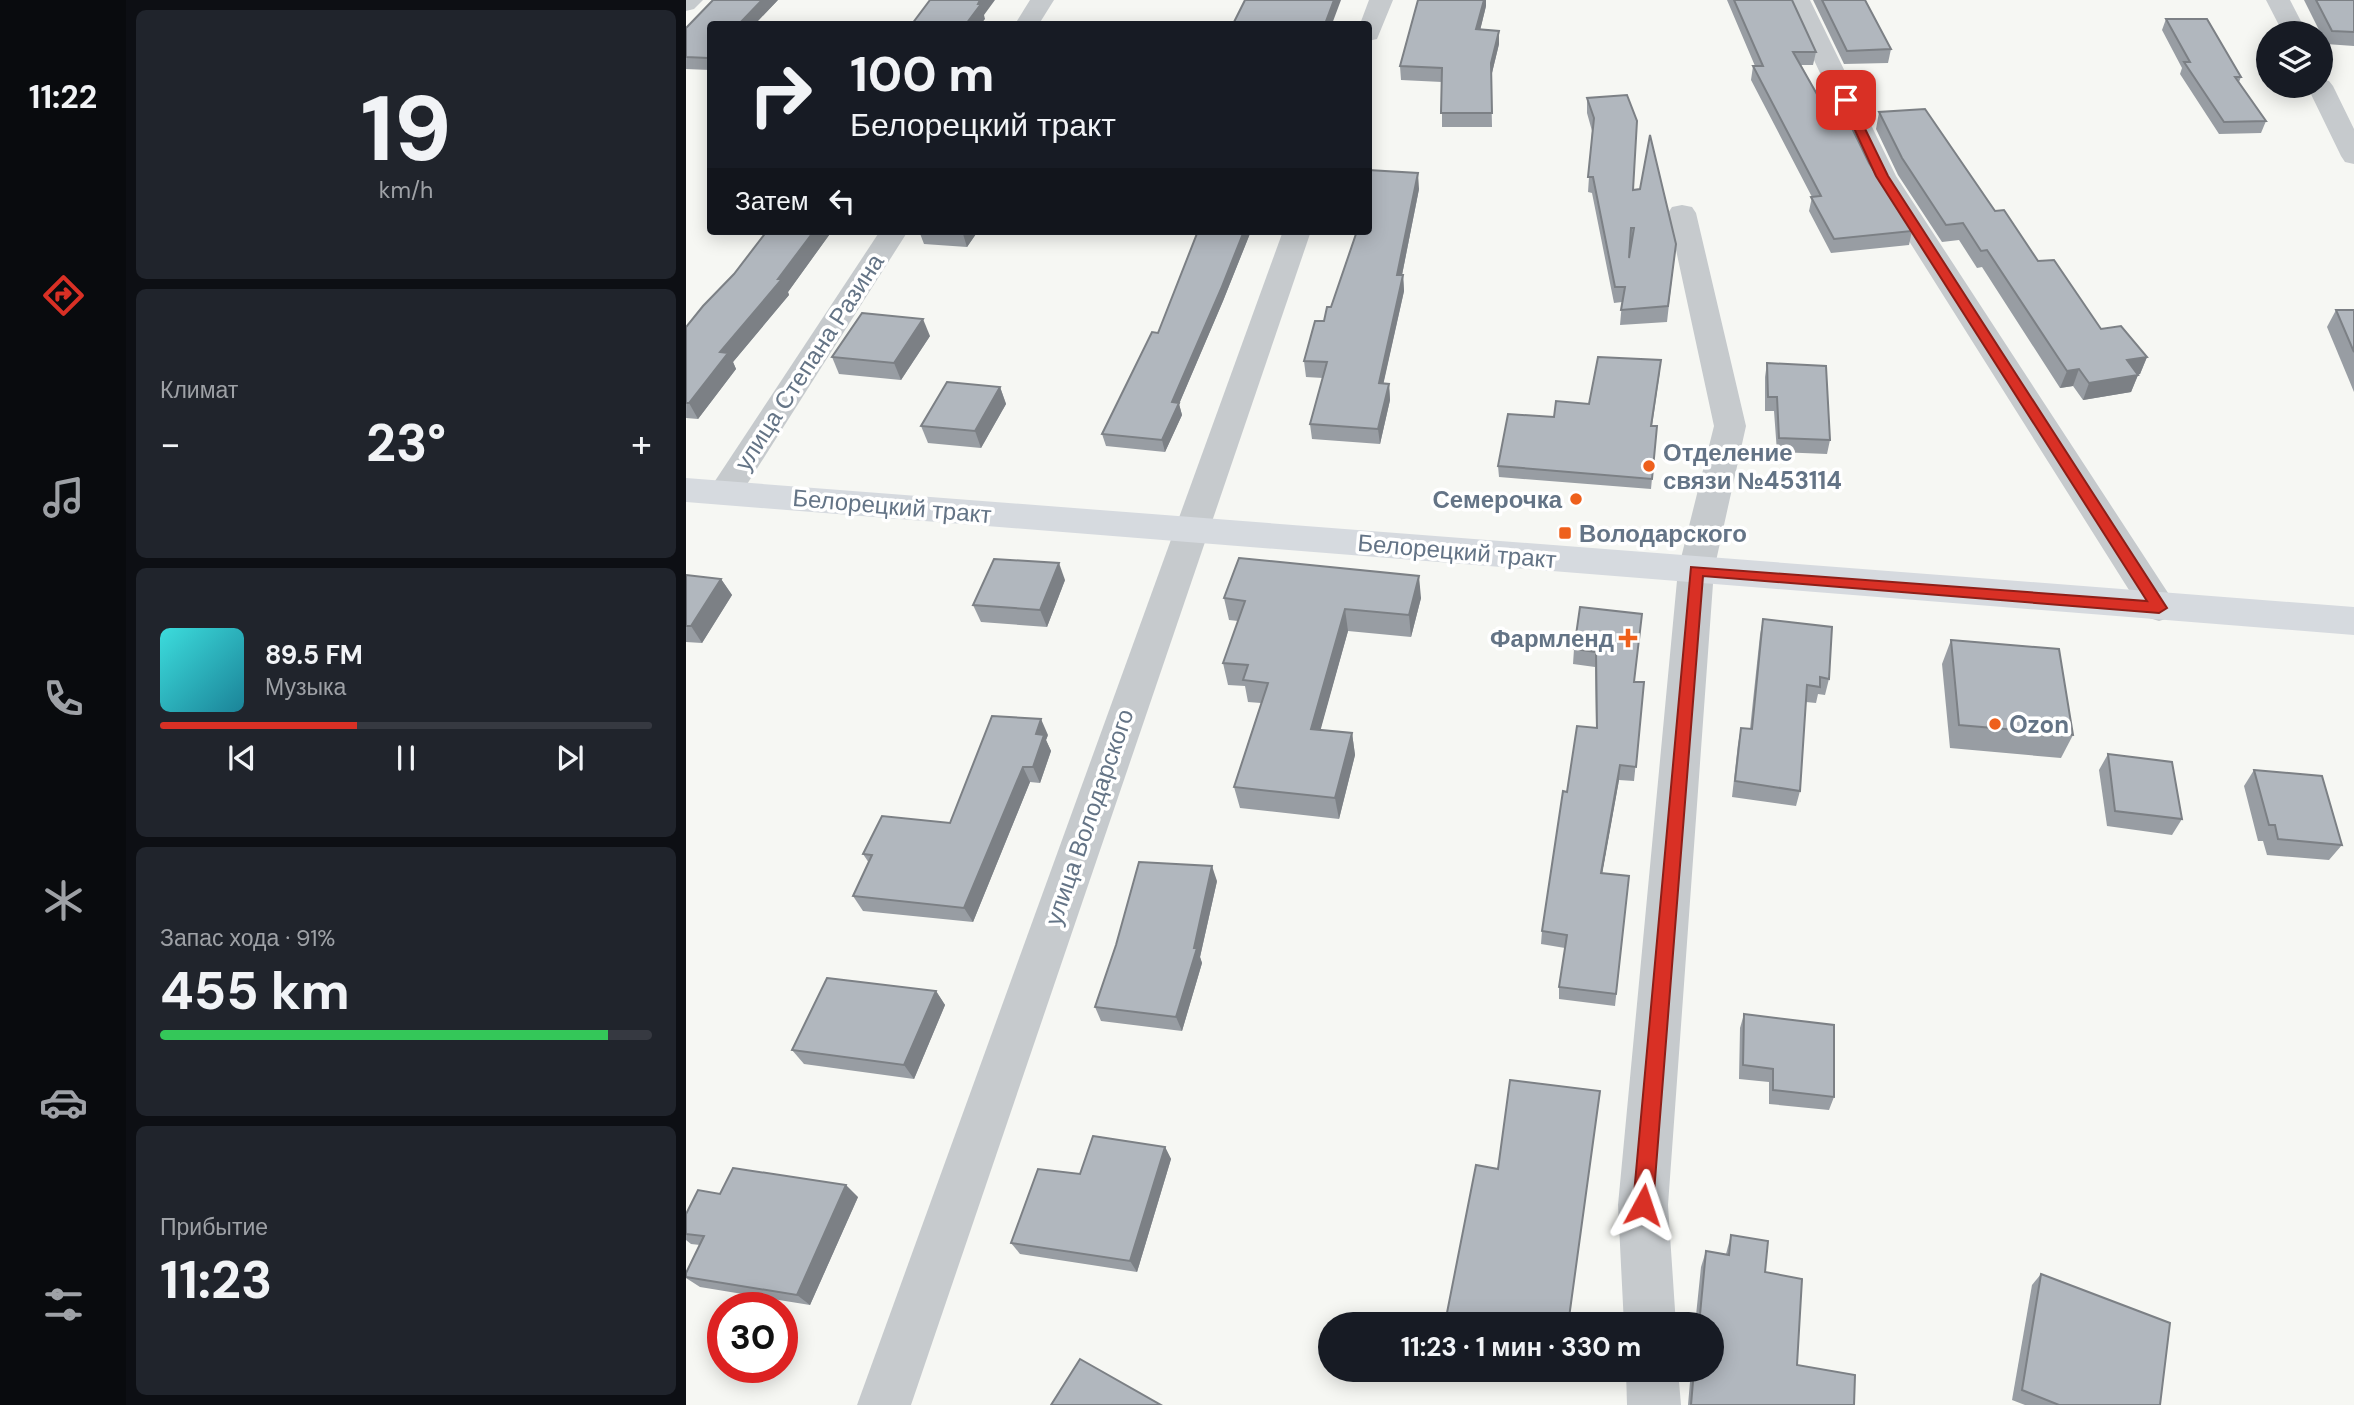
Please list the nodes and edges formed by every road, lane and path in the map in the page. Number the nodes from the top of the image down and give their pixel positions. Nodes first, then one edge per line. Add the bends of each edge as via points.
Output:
1 (691, 0) edge
2 (1042, 0) edge
3 (1381, 0) edge
4 (1798, 0) edge
5 (2278, 0) edge
6 (686, 4) edge
7 (1029, 21) edge
8 (2289, 21) edge
9 (1372, 24) edge
10 (2326, 98) edge
11 (2354, 156) edge
12 (1682, 213) dead end
13 (891, 235) edge
14 (1296, 235) edge
15 (686, 490) edge
16 (725, 492) junction
17 (1190, 529) junction
18 (1696, 570) junction
19 (2159, 608) junction
20 (2354, 621) edge
21 (1649, 1312) edge
22 (1653, 1382) edge
23 (884, 1405) edge
24 (1654, 1405) edge

1 - 6 street
2 - 7 street
3 - 9 street
4 - 19 street via 1882,176
5 - 8 street
10 - 11 street
12 - 18 street via 1730,426
13 - 16 street, улица Степана Разина
14 - 17 street, улица Володарского
15 - 16 street, Белорецкий тракт
16 - 17 street, Белорецкий тракт
17 - 18 street, Белорецкий тракт
17 - 23 street, улица Володарского
18 - 19 street, Белорецкий тракт
18 - 21 street via 1643,1205
19 - 20 street, Белорецкий тракт
22 - 24 street

